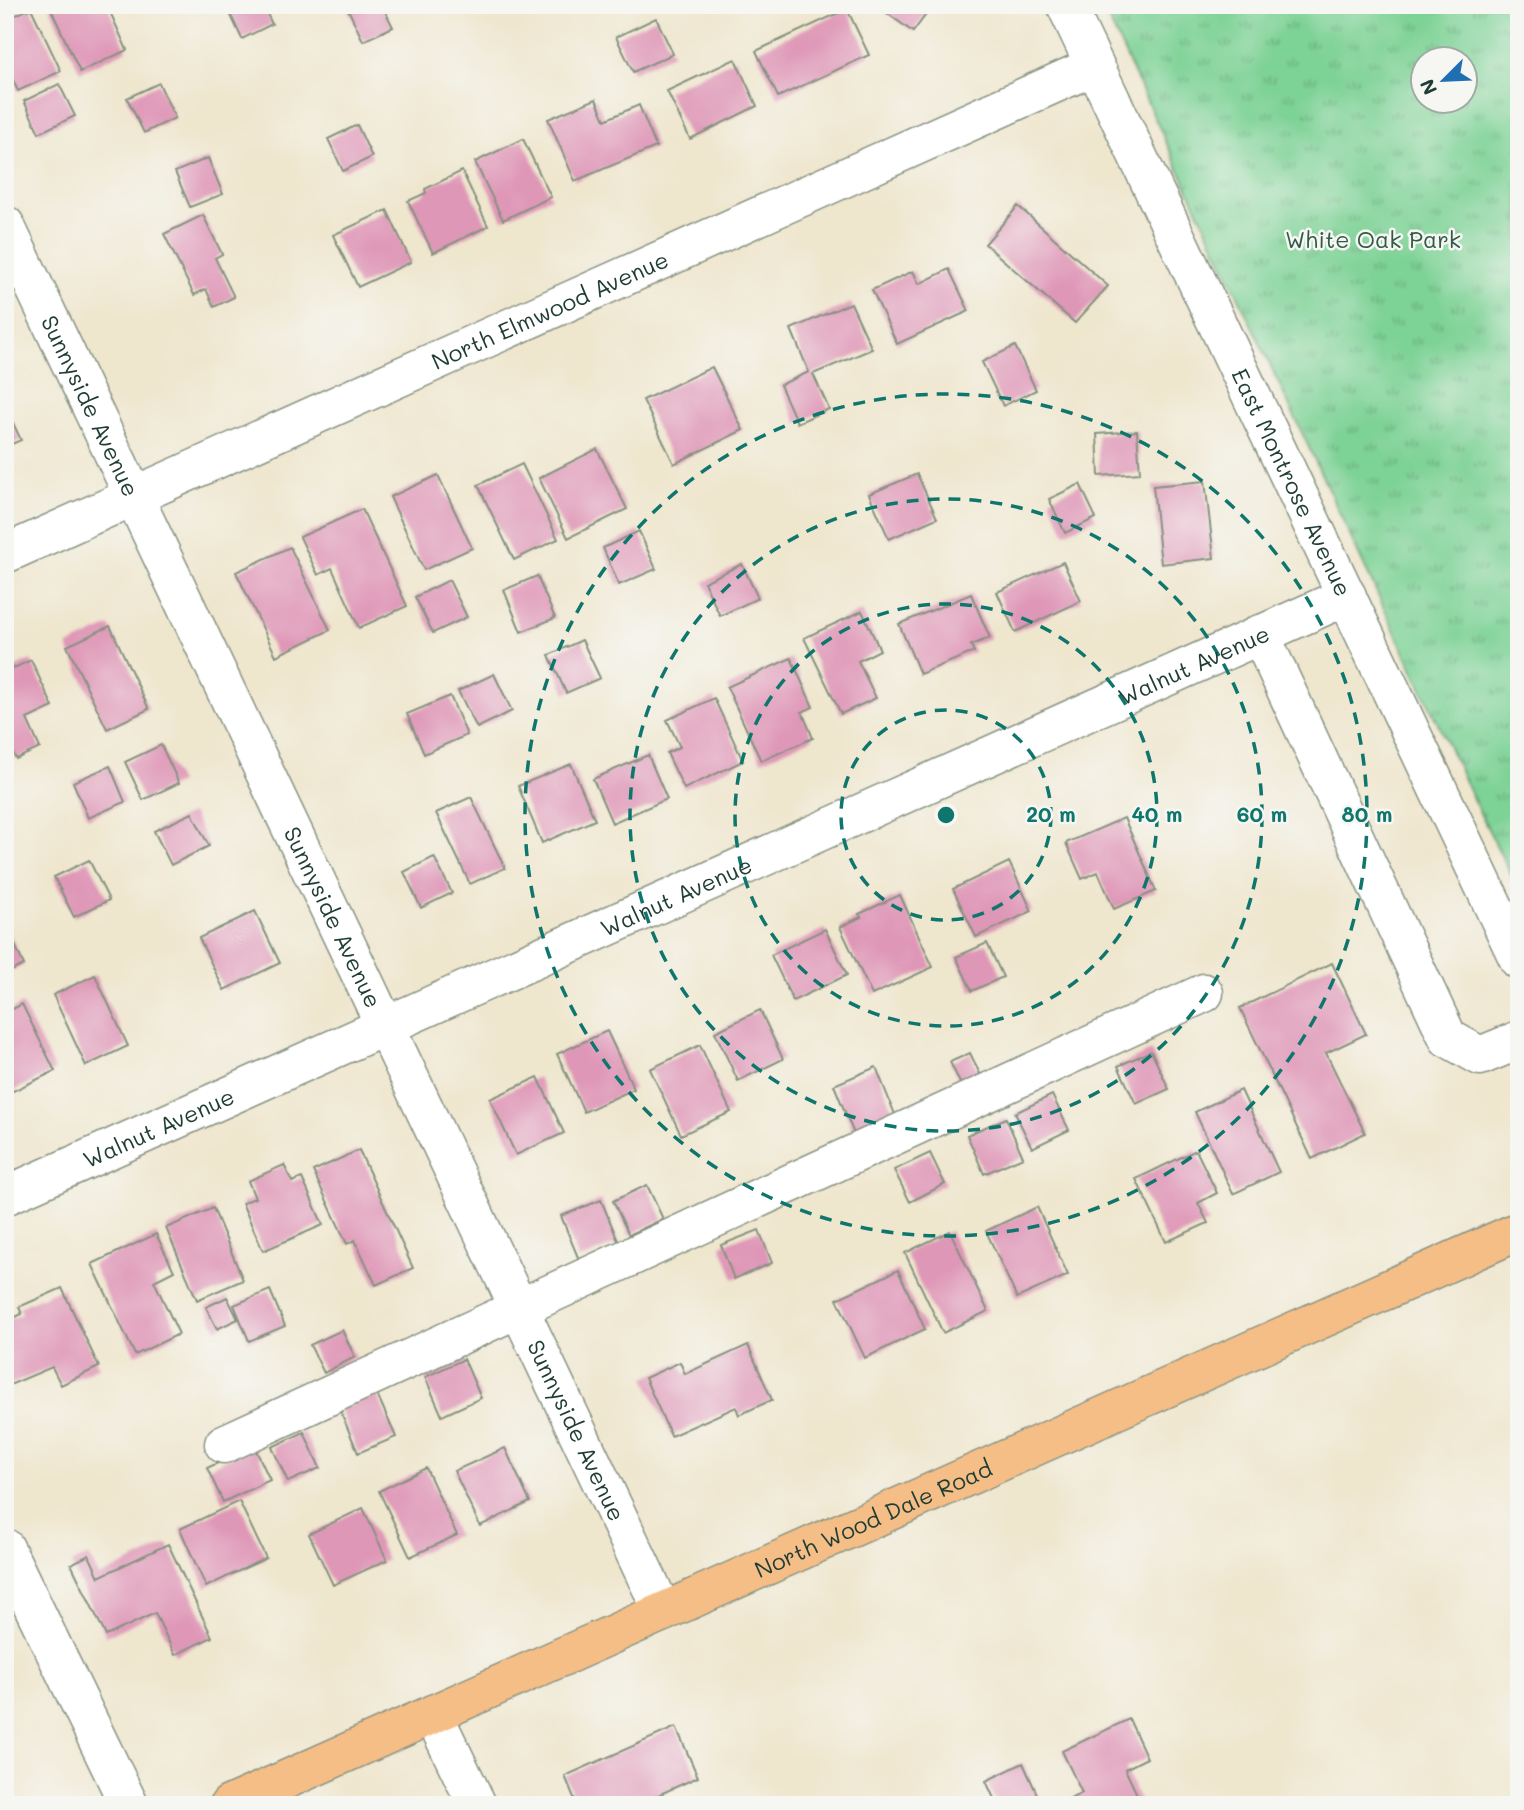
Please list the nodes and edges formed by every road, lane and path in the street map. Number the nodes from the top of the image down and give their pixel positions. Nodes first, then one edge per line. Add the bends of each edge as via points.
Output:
1 (1066, 5) edge
2 (1094, 66) junction
3 (5, 225) edge
4 (134, 496) junction
5 (5, 554) edge
6 (1347, 596) junction
7 (1259, 634) junction
8 (1519, 960) edge
9 (1204, 993) dead end
10 (386, 1025) junction
11 (1519, 1040) edge
12 (5, 1196) edge
13 (1519, 1231) edge
14 (519, 1307) junction
15 (224, 1444) dead end
16 (5, 1548) edge
17 (663, 1612) junction
18 (433, 1714) junction
19 (129, 1805) edge
20 (229, 1805) edge
21 (477, 1805) edge

1 - 2 street, East Montrose Avenue
2 - 4 street, North Elmwood Avenue
2 - 6 street, East Montrose Avenue
3 - 4 street, Sunnyside Avenue
4 - 5 street, North Elmwood Avenue
4 - 10 street, Sunnyside Avenue
6 - 7 street, Walnut Avenue
6 - 8 street, East Montrose Avenue
7 - 10 street, Walnut Avenue
7 - 11 street via 1448,1038 1480,1056
9 - 14 street
10 - 12 street, Walnut Avenue
10 - 14 street, Sunnyside Avenue
13 - 17 main road, North Wood Dale Road
14 - 15 street
14 - 17 street, Sunnyside Avenue
16 - 19 street
17 - 18 main road, North Wood Dale Road
18 - 20 main road, North Wood Dale Road
18 - 21 street

